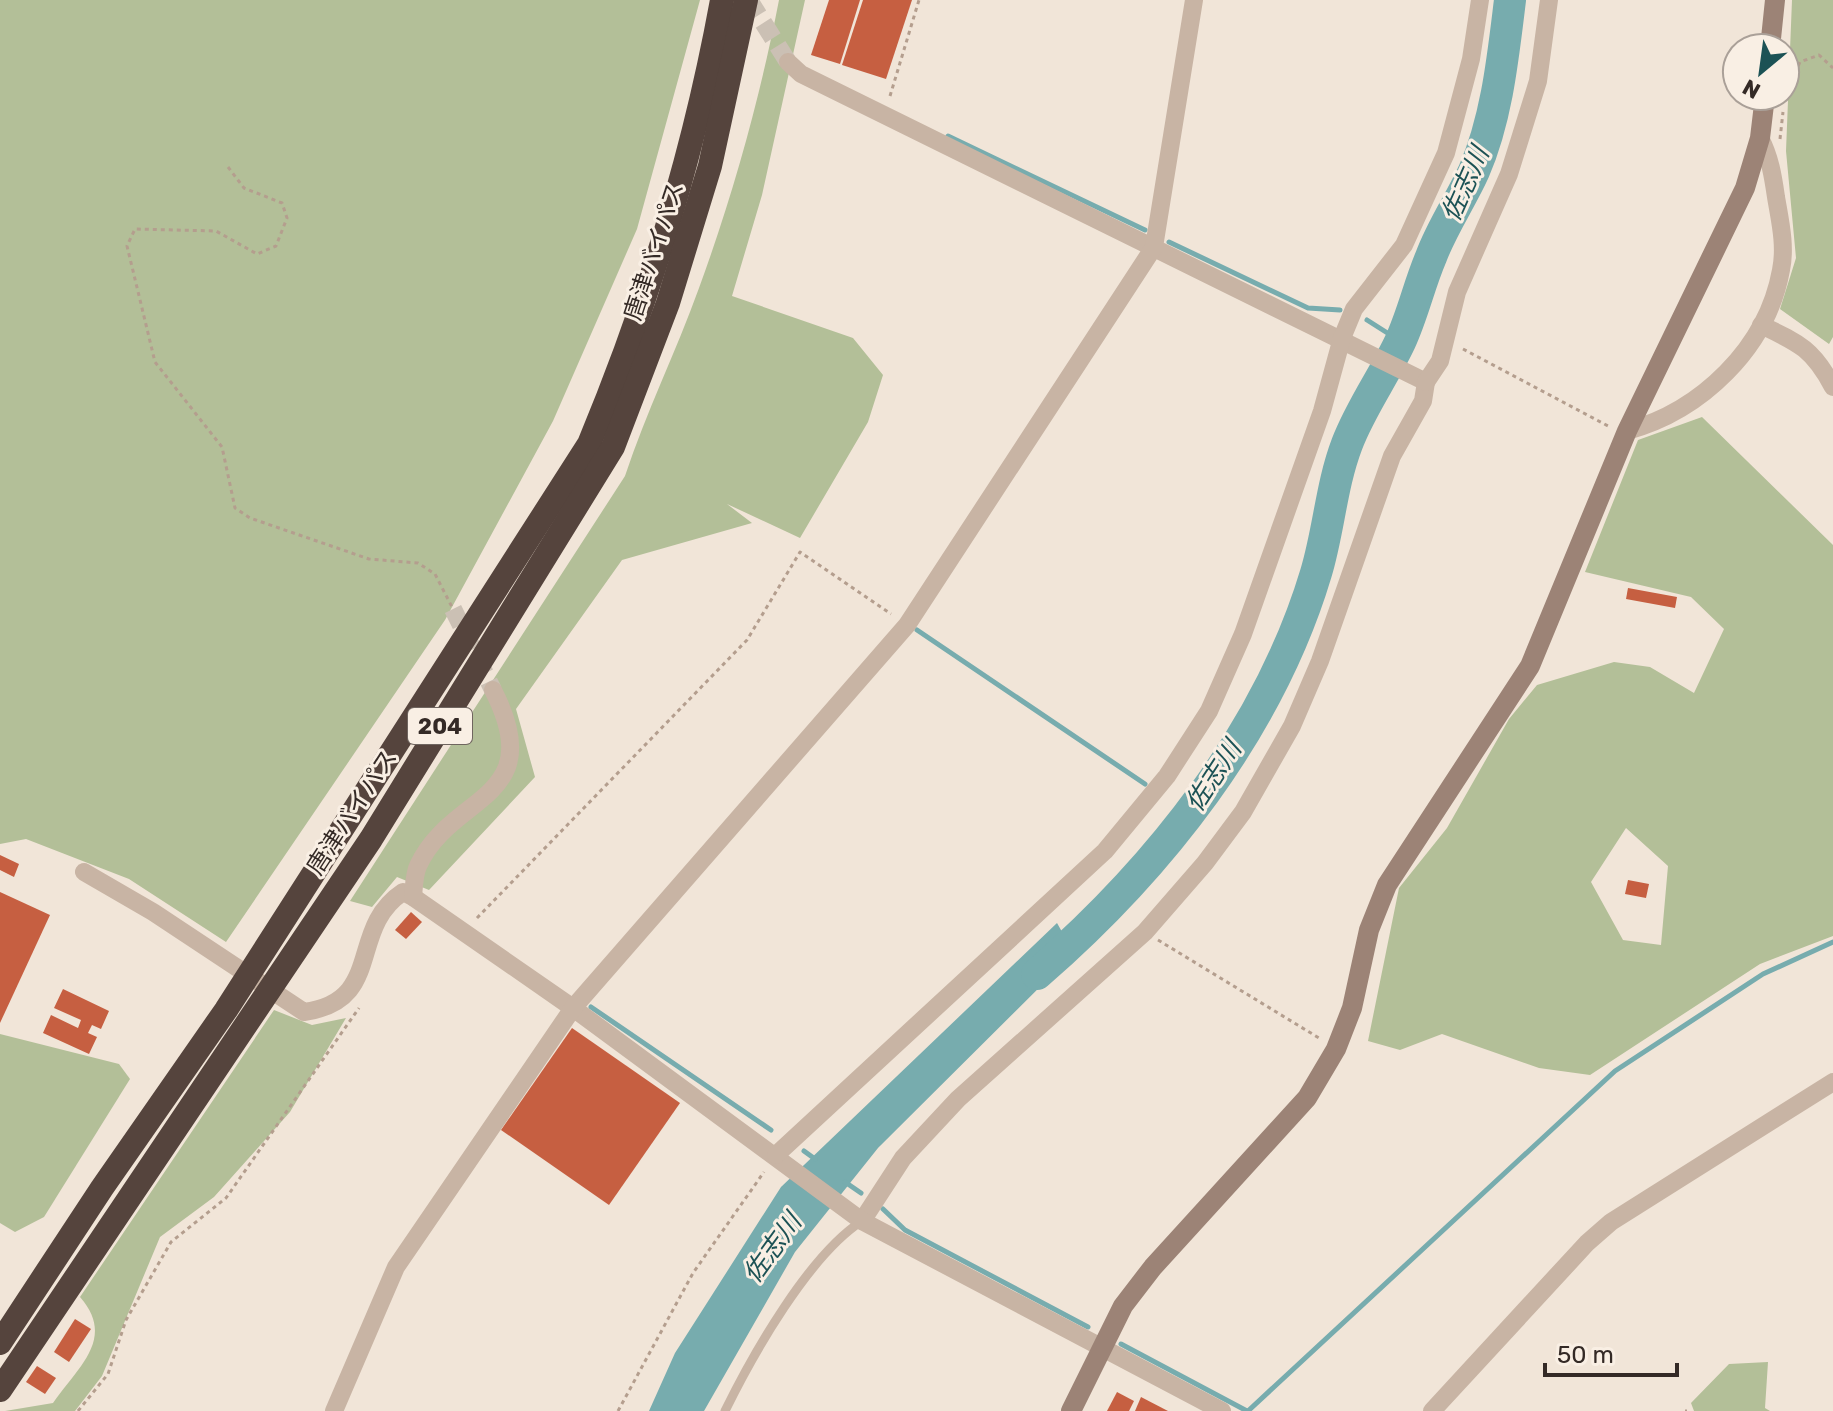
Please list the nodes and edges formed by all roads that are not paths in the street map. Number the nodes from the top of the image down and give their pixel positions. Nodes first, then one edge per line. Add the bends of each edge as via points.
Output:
1 (722, 0) edge
2 (746, 0) edge
3 (1194, 0) edge
4 (1480, 0) edge
5 (1549, 0) edge
6 (1775, 0) edge
7 (1772, 32) edge
8 (788, 62) tunnel mouth
9 (1763, 112) edge
10 (1760, 138) junction
11 (1154, 247) junction
12 (1761, 325) junction
13 (1347, 340) junction
14 (1424, 380) junction
15 (1833, 387) edge
16 (1627, 431) junction
17 (493, 690) tunnel mouth
18 (84, 872) dead end
19 (413, 897) junction
20 (246, 975) junction
21 (267, 991) junction
22 (573, 1008) junction
23 (1833, 1082) edge
24 (776, 1155) junction
25 (862, 1221) junction
26 (0, 1343) edge
27 (1101, 1348) junction
28 (0, 1390) edge
29 (334, 1411) edge
30 (725, 1411) edge
31 (1071, 1411) edge
32 (1222, 1411) edge
33 (1432, 1411) edge

1 - 20 highway, 唐津バイパス / 204 via 689,158 628,351 589,444
2 - 21 highway, 唐津バイパス / 204 via 710,166 668,303 613,447 371,839
3 - 11 street
4 - 13 street via 1471,59 1446,153 1404,245 1354,309
5 - 14 street via 1538,81 1509,174 1457,292 1440,361
6 - 7 street
8 - 11 street via 801,74
9 - 10 street
10 - 12 street via 1769,155 1783,235 1781,271
10 - 16 street via 1745,188
11 - 13 street
11 - 22 street via 907,625
12 - 15 street via 1805,346
12 - 16 street via 1733,368 1703,394 1653,424
13 - 14 street
13 - 24 street via 1243,634 1209,711 1167,776 1105,851
14 - 25 street via 1423,401 1392,456 1320,661 1292,726 1243,812 1145,932 958,1099 903,1158
16 - 27 street via 1530,666 1387,885 1336,1049 1307,1098 1153,1267 1123,1306
17 - 19 street via 509,721 511,755 492,791 432,844 416,868
18 - 20 street
19 - 21 street via 403,892 382,910 347,996 326,1009 304,1012
19 - 22 street
20 - 21 street
20 - 26 highway, 唐津バイパス / 204
21 - 28 highway, 唐津バイパス / 204
22 - 24 street
22 - 29 street via 396,1267
23 - 33 street via 1611,1222
24 - 25 street
25 - 27 street
25 - 30 lane via 813,1266
27 - 31 street
27 - 32 street

